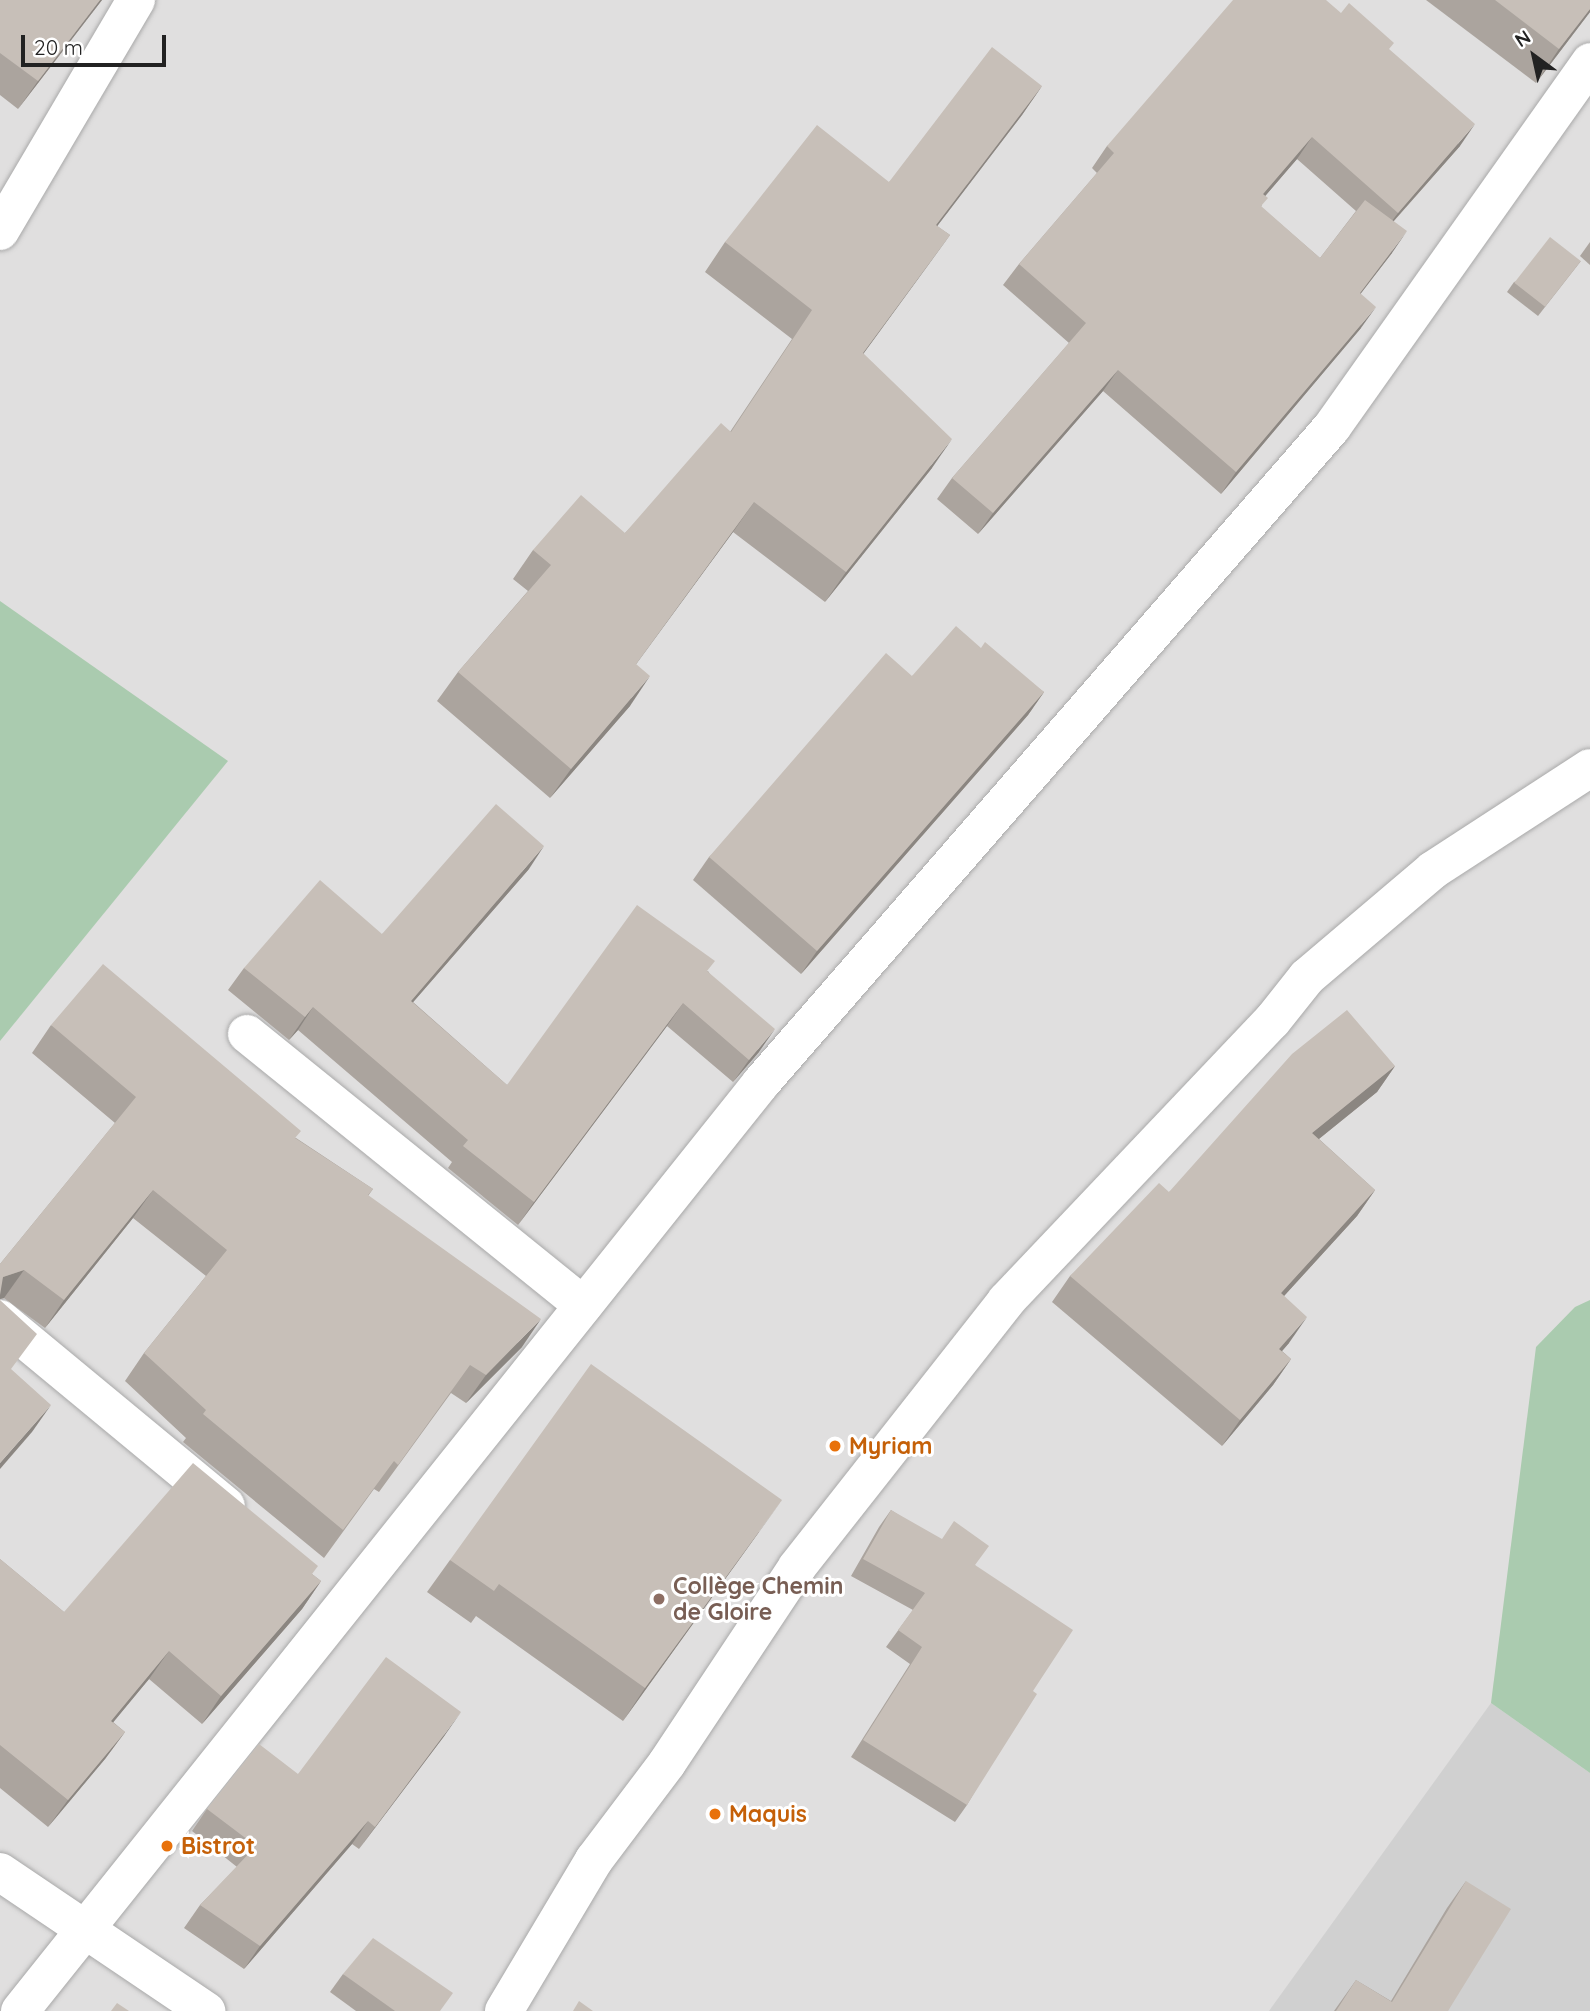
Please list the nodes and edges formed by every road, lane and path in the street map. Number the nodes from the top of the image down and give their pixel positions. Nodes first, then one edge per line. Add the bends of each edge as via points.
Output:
1 (136, 0) edge
2 (1590, 62) edge
3 (0, 231) edge
4 (1590, 768) edge
5 (247, 1034) dead end
6 (583, 1305) junction
7 (0, 1319) edge
8 (258, 1532) edge
9 (0, 1872) edge
10 (83, 1928) junction
11 (20, 2011) edge
12 (206, 2011) edge
13 (504, 2011) edge

1 - 3 street
2 - 6 street via 1332,427 761,1083
4 - 13 street via 1433,870 1307,977 1272,1021 1006,1301 797,1567 667,1763 594,1860
5 - 6 street
6 - 10 street via 333,1594
7 - 8 street
9 - 10 street
10 - 11 street
10 - 12 street

